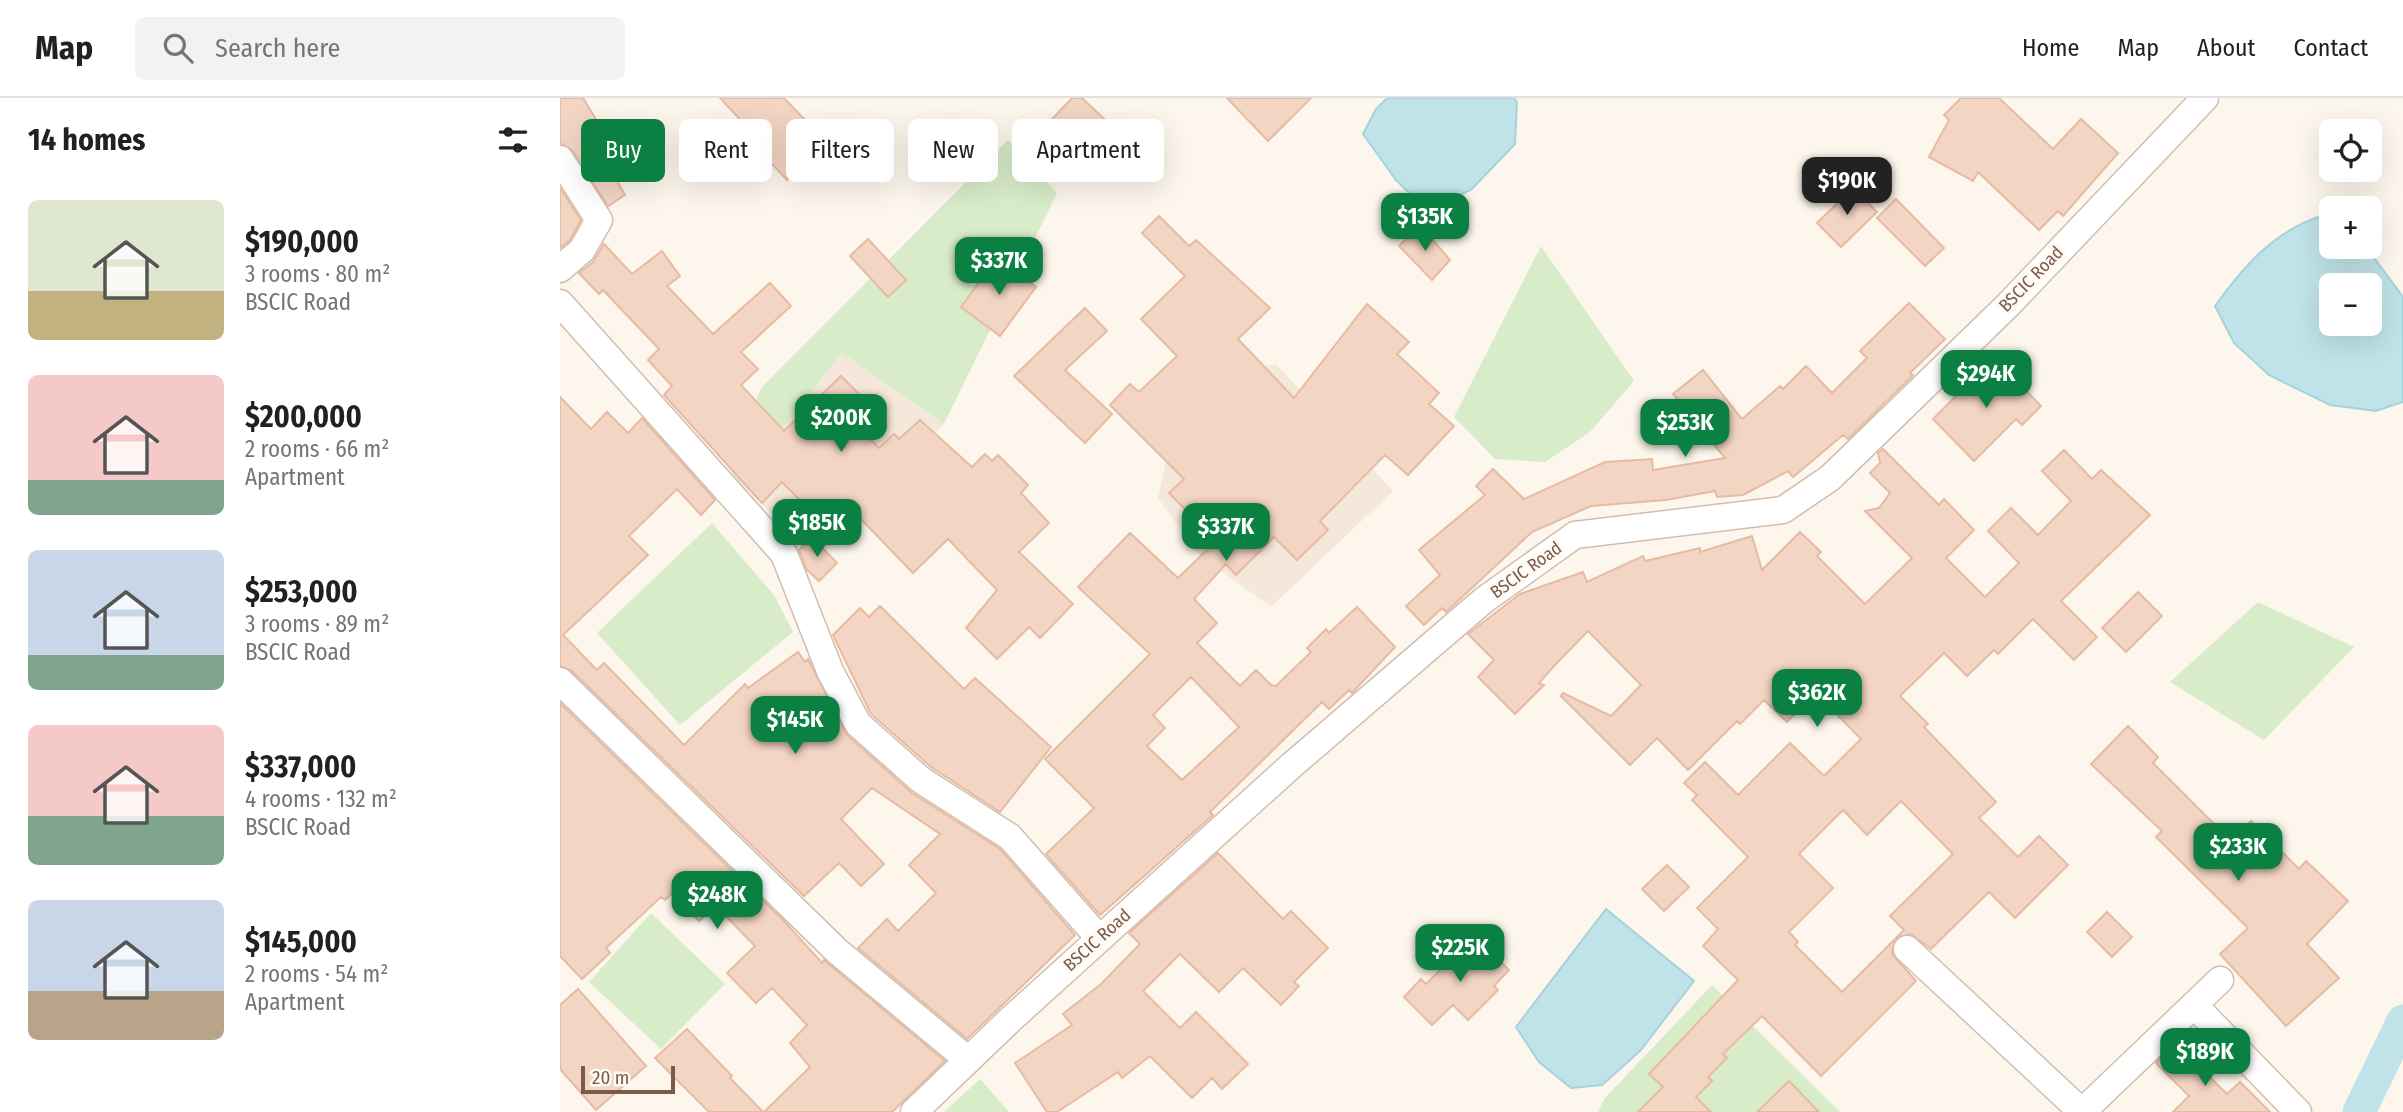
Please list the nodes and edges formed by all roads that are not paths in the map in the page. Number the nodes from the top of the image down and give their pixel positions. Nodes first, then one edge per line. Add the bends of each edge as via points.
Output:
1 (2205, 98) edge
2 (560, 159) edge
3 (560, 269) edge
4 (560, 303) edge
5 (560, 681) edge
6 (1099, 938) junction
7 (1907, 949) dead end
8 (2220, 980) dead end
9 (2194, 1005) junction
10 (968, 1060) junction
11 (914, 1112) edge
12 (2082, 1112) edge
13 (2298, 1112) edge

1 - 6 street, BSCIC Road via 2008,303 1830,478 1783,510 1575,535 1485,600
2 - 3 street via 599,220 582,250
4 - 6 street via 784,554 830,671 858,724 920,780 1010,837
5 - 10 street via 837,951
6 - 10 street, BSCIC Road
7 - 12 street
8 - 9 street
9 - 12 street
9 - 13 street
10 - 11 street, BSCIC Road

